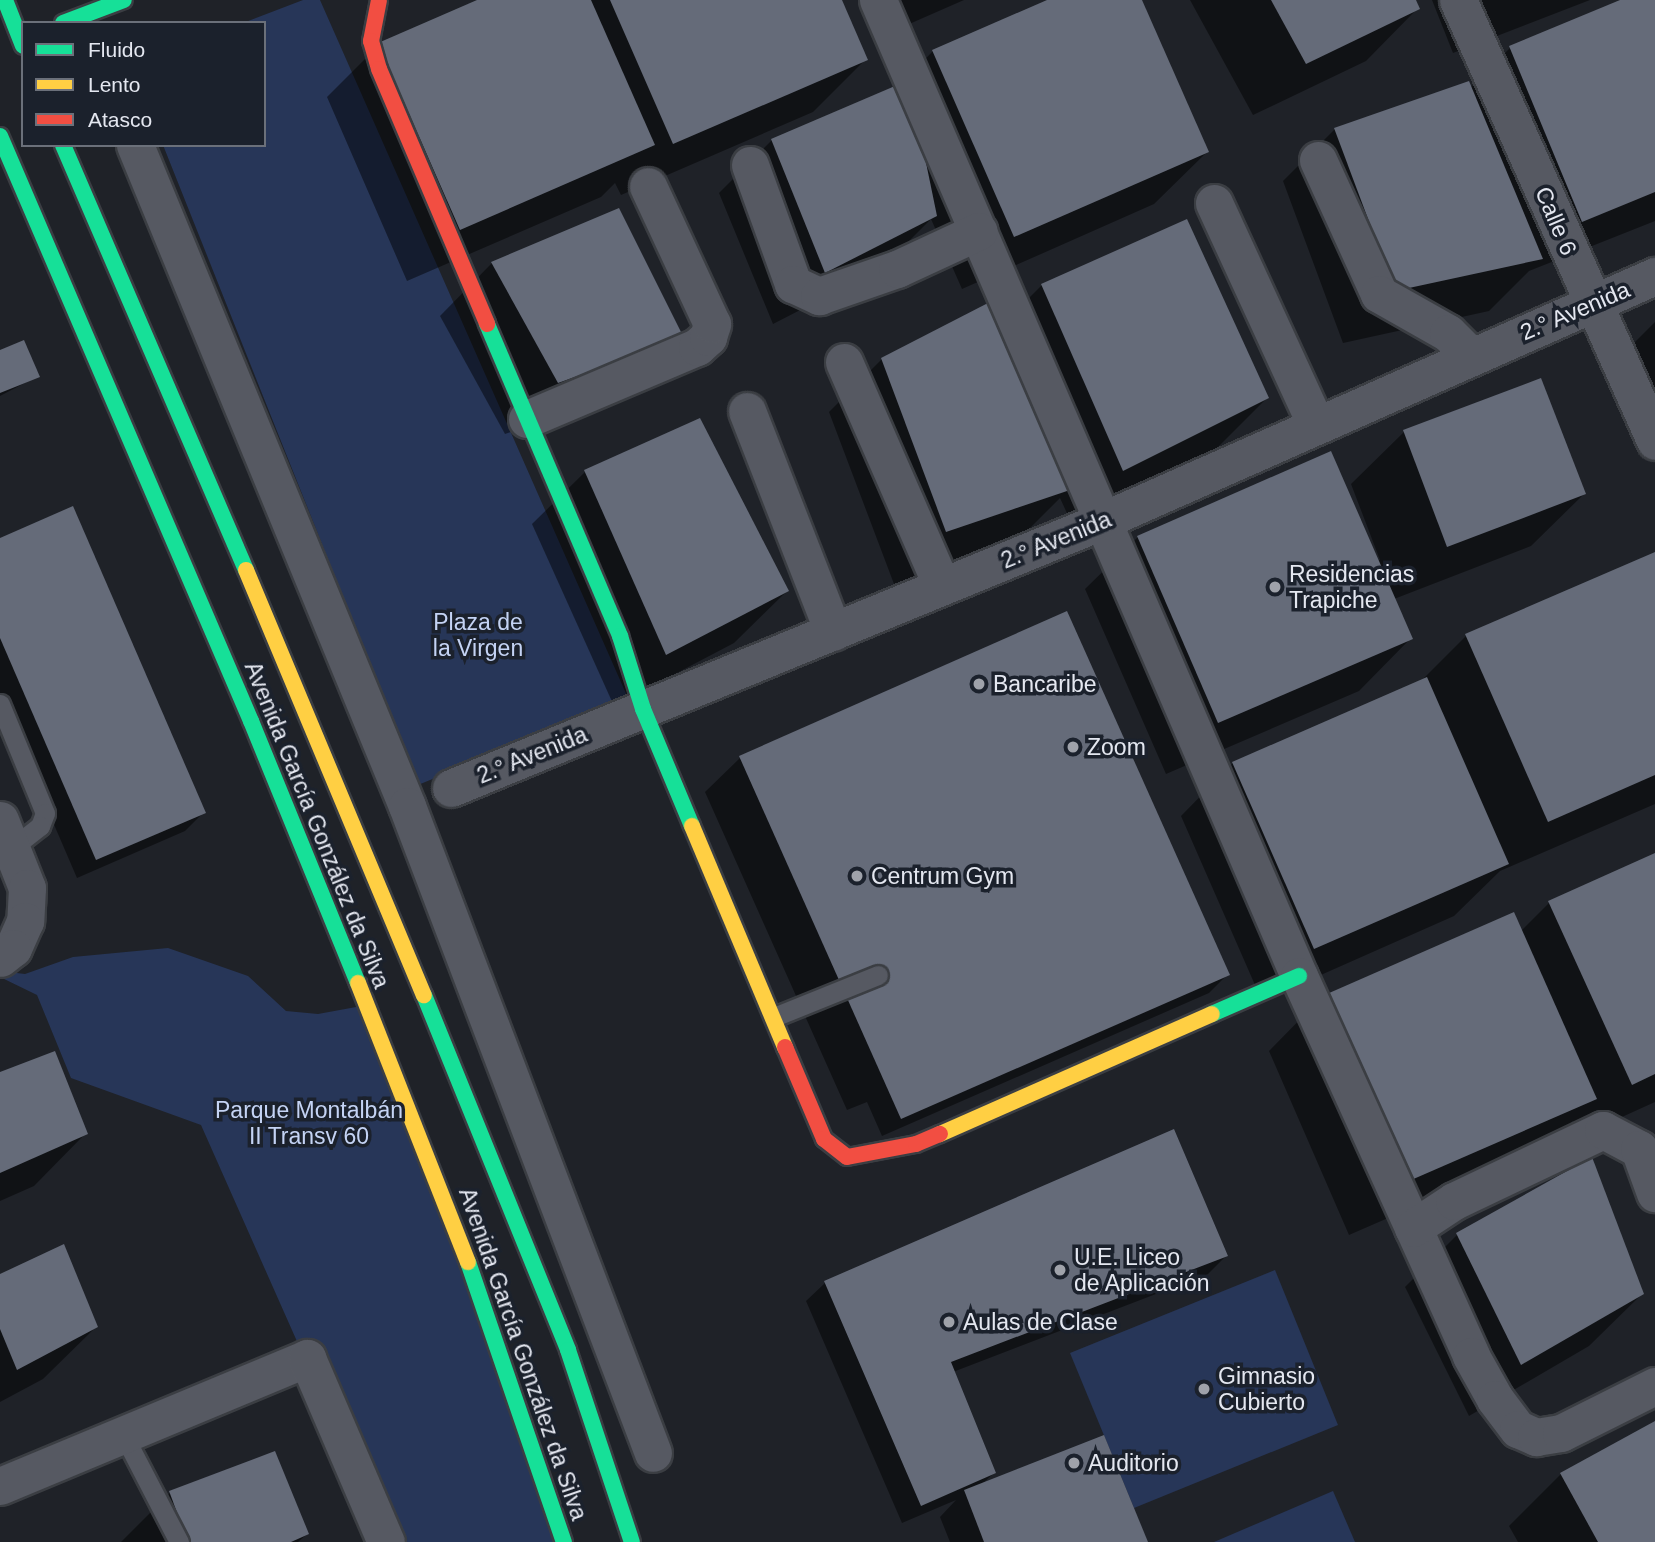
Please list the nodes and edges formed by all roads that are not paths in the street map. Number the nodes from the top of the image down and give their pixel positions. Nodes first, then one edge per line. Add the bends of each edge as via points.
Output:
1 (5, 0) edge
2 (124, 0) edge
3 (379, 0) edge
4 (878, 0) edge
5 (1458, 0) edge
6 (69, 21) edge
7 (108, 21) edge
8 (21, 39) edge
9 (21, 41) edge
10 (0, 47) edge
11 (0, 136) edge
12 (64, 147) edge
13 (136, 147) edge
14 (1318, 160) dead end
15 (750, 164) dead end
16 (648, 186) dead end
17 (1214, 203) dead end
18 (979, 232) junction
19 (1655, 276) edge
20 (1591, 303) junction
21 (1471, 356) junction
22 (844, 362) dead end
23 (747, 411) dead end
24 (527, 419) junction
25 (1316, 425) junction
26 (1655, 440) edge
27 (1104, 520) junction
28 (942, 586) junction
29 (833, 632) junction
30 (0, 704) edge
31 (643, 709) junction
32 (451, 788) dead end
33 (6, 834) edge
34 (0, 957) edge
35 (878, 975) dead end
36 (1299, 976) junction
37 (774, 1017) junction
38 (1655, 1193) edge
39 (1413, 1228) junction
40 (1655, 1387) edge
41 (122, 1432) junction
42 (653, 1453) dead end
43 (0, 1486) edge
44 (178, 1542) edge
45 (386, 1542) edge
46 (564, 1542) edge
47 (632, 1542) edge

1 - 8 main road
2 - 6 main road
2 - 7 street
3 - 24 main road via 371,41 379,69
4 - 18 street
5 - 20 street, Calle 6
9 - 10 main road
11 - 46 main road, Avenida García González da Silva via 251,721 454,1220
12 - 47 main road, Avenida García González da Silva via 353,819 568,1350
13 - 42 street via 407,806
14 - 21 street via 1379,294 1448,334
15 - 18 street via 793,284 818,296 897,269
16 - 24 street via 712,324 708,337 697,347
17 - 25 street
18 - 27 street
19 - 20 street, 2.° Avenida
20 - 21 street, 2.° Avenida
20 - 26 street, Calle 6
21 - 25 street, 2.° Avenida
22 - 28 street
23 - 29 street
24 - 31 main road via 620,636
25 - 27 street, 2.° Avenida
27 - 28 street, 2.° Avenida
27 - 36 street
28 - 29 street, 2.° Avenida
29 - 31 street, 2.° Avenida
30 - 33 lane via 45,813 40,826
31 - 32 street, 2.° Avenida
31 - 37 main road
33 - 34 street via 27,888 24,922 13,948
35 - 37 lane
36 - 37 main road via 916,1144 847,1157 824,1139
36 - 39 street
38 - 39 street via 1639,1149 1603,1130 1454,1201
39 - 40 street via 1471,1356 1518,1429 1536,1437 1561,1433
41 - 43 street
41 - 44 lane
41 - 45 street via 307,1358

